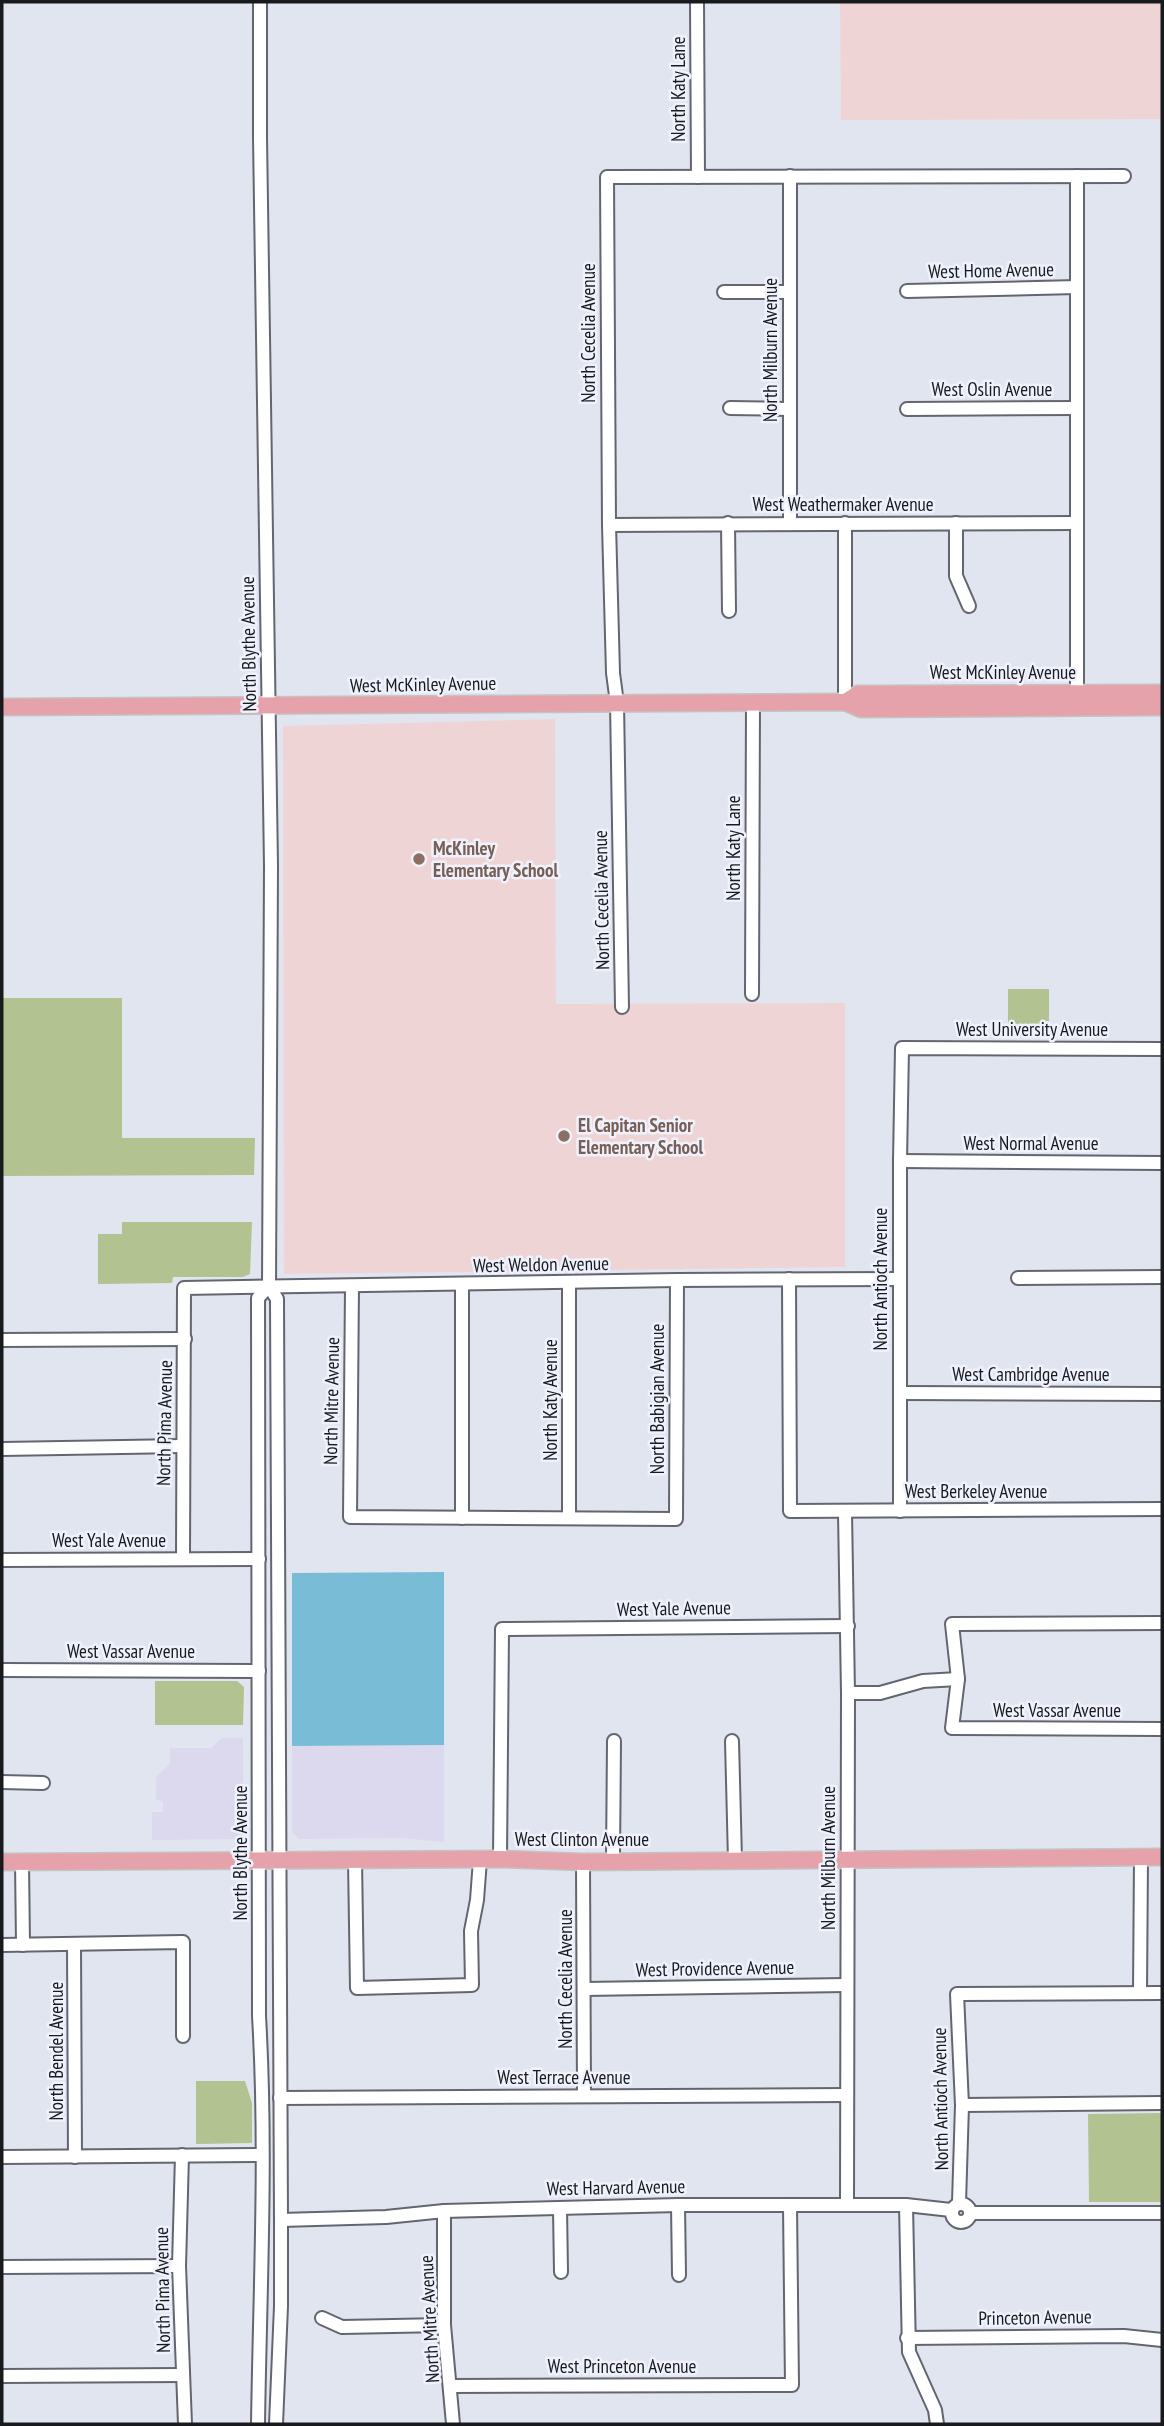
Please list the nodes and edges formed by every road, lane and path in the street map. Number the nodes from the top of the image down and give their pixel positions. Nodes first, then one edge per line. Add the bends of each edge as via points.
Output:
1 (260, 2) edge
2 (697, 2) edge
3 (790, 176) junction
4 (1077, 176) junction
5 (1124, 176) dead end
6 (698, 177) junction
7 (1077, 287) junction
8 (907, 291) dead end
9 (724, 292) dead end
10 (790, 292) junction
11 (730, 408) dead end
12 (1077, 408) junction
13 (790, 409) junction
14 (907, 409) dead end
15 (728, 523) junction
16 (790, 523) junction
17 (845, 523) junction
18 (956, 523) junction
19 (1077, 523) junction
20 (609, 525) junction
21 (969, 606) dead end
22 (729, 611) dead end
23 (1077, 693) junction
24 (1162, 693) edge
25 (753, 702) junction
26 (845, 702) junction
27 (617, 703) junction
28 (2, 707) edge
29 (268, 707) junction
30 (1162, 707) edge
31 (752, 994) dead end
32 (622, 1007) dead end
33 (902, 1048) joint
34 (1162, 1049) edge
35 (900, 1161) junction
36 (1162, 1163) edge
37 (1162, 1277) edge
38 (1018, 1278) dead end
39 (789, 1279) junction
40 (900, 1279) junction
41 (677, 1280) junction
42 (569, 1282) junction
43 (462, 1285) junction
44 (269, 1286) junction
45 (352, 1286) junction
46 (184, 1288) joint
47 (185, 1339) junction
48 (2, 1340) edge
49 (900, 1393) junction
50 (1162, 1394) edge
51 (182, 1446) junction
52 (2, 1449) edge
53 (1162, 1509) edge
54 (900, 1511) junction
55 (845, 1512) junction
56 (462, 1518) junction
57 (569, 1518) junction
58 (183, 1559) junction
59 (259, 1559) junction
60 (2, 1560) edge
61 (1162, 1623) edge
62 (848, 1626) junction
63 (2, 1670) edge
64 (259, 1671) junction
65 (958, 1679) junction
66 (848, 1693) junction
67 (1162, 1729) edge
68 (614, 1741) dead end
69 (733, 1741) dead end
70 (2, 1782) edge
71 (43, 1783) dead end
72 (1141, 1857) junction
73 (1162, 1857) edge
74 (500, 1859) junction
75 (355, 1860) junction
76 (480, 1860) junction
77 (613, 1860) junction
78 (734, 1860) junction
79 (848, 1860) junction
80 (2, 1862) edge
81 (22, 1862) junction
82 (259, 1862) junction
83 (279, 1862) junction
84 (583, 1862) junction
85 (74, 1944) junction
86 (2, 1945) edge
87 (23, 1945) junction
88 (846, 1985) junction
89 (584, 1989) junction
90 (1140, 1993) junction
91 (1162, 1993) edge
92 (183, 2036) dead end
93 (847, 2095) junction
94 (584, 2096) junction
95 (280, 2098) junction
96 (1162, 2103) edge
97 (962, 2105) junction
98 (182, 2155) junction
99 (262, 2155) junction
100 (2, 2157) edge
101 (75, 2157) junction
102 (847, 2204) junction
103 (678, 2205) junction
104 (790, 2205) junction
105 (906, 2205) junction
106 (955, 2207) junction
107 (560, 2208) junction
108 (444, 2211) junction
109 (1162, 2213) edge
110 (281, 2220) junction
111 (179, 2266) junction
112 (2, 2267) edge
113 (561, 2272) dead end
114 (680, 2275) dead end
115 (322, 2318) dead end
116 (444, 2325) junction
117 (908, 2338) junction
118 (1162, 2340) edge
119 (183, 2375) junction
120 (2, 2376) edge
121 (451, 2386) junction
122 (185, 2424) edge
123 (258, 2424) edge
124 (276, 2424) edge
125 (453, 2424) edge
126 (937, 2424) edge

1 - 29 street, North Blythe Avenue
2 - 6 street, North Katy Lane
3 - 4 street, North Cecelia Avenue
3 - 6 street, North Cecelia Avenue
3 - 10 street, North Milburn Avenue
4 - 5 street, North Cecelia Avenue
4 - 7 street
6 - 20 street, North Cecelia Avenue via 607,177
7 - 8 street, West Home Avenue
7 - 12 street
9 - 10 street
10 - 13 street, North Milburn Avenue
11 - 13 street
12 - 14 street, West Oslin Avenue
12 - 19 street
13 - 16 street, North Milburn Avenue
15 - 16 street, West Weathermaker Avenue
15 - 20 street, West Weathermaker Avenue
15 - 22 street
16 - 17 street, West Weathermaker Avenue
17 - 18 street, West Weathermaker Avenue
17 - 26 street
18 - 19 street, West Weathermaker Avenue
18 - 21 street via 956,576
19 - 23 street
20 - 27 street, North Cecelia Avenue
23 - 24 main road, West McKinley Avenue
23 - 26 main road, West McKinley Avenue via 858,694
25 - 26 main road, West McKinley Avenue
25 - 27 main road, West McKinley Avenue
25 - 31 street, North Katy Lane
26 - 30 main road, West McKinley Avenue via 861,709
27 - 29 main road, West McKinley Avenue
27 - 32 street, North Cecelia Avenue
28 - 29 main road, West McKinley Avenue
29 - 44 street, North Blythe Avenue
33 - 34 street, West University Avenue
33 - 35 street, North Antioch Avenue
35 - 36 street, West Normal Avenue
35 - 40 street, North Antioch Avenue
37 - 38 street
39 - 40 street, West Weldon Avenue
39 - 41 street, West Weldon Avenue
39 - 55 street, West Berkeley Avenue via 790,1511
40 - 49 street, North Antioch Avenue
41 - 42 street, West Weldon Avenue
41 - 57 street, North Babigian Avenue via 676,1519
42 - 43 street, West Weldon Avenue
42 - 57 street, North Katy Avenue
43 - 45 street, West Weldon Avenue
43 - 56 street
44 - 45 street, West Weldon Avenue
44 - 46 street, West Weldon Avenue
44 - 59 street, North Blythe Avenue via 258,1298
44 - 83 street, North Blythe Avenue via 277,1299
45 - 56 street, North Mitre Avenue via 349,1517
46 - 47 street, North Pima Avenue
47 - 48 street
47 - 51 street, North Pima Avenue
49 - 50 street, West Cambridge Avenue
49 - 54 street, North Antioch Avenue
51 - 52 street
51 - 58 street, North Pima Avenue
53 - 54 street, West Berkeley Avenue
54 - 55 street, West Berkeley Avenue
55 - 62 street, North Milburn Avenue
56 - 57 street
58 - 59 street, West Yale Avenue
58 - 60 street, West Yale Avenue
59 - 64 street, North Blythe Avenue
61 - 65 street via 953,1624
62 - 66 street, North Milburn Avenue
62 - 74 street, West Yale Avenue via 502,1629
63 - 64 street, West Vassar Avenue
64 - 82 street, North Blythe Avenue
65 - 66 street via 923,1681 880,1693
65 - 67 street, West Vassar Avenue via 952,1728
66 - 79 street, North Milburn Avenue
68 - 77 street
69 - 78 street
70 - 71 street
72 - 73 main road, West Clinton Avenue
72 - 79 main road, West Clinton Avenue
72 - 90 street
74 - 76 main road, West Clinton Avenue
74 - 84 main road, West Clinton Avenue
75 - 76 main road, West Clinton Avenue
75 - 76 street via 357,1988 472,1985 471,1931
75 - 83 main road, West Clinton Avenue
77 - 78 main road, West Clinton Avenue
77 - 84 main road, West Clinton Avenue
78 - 79 main road, West Clinton Avenue
79 - 88 street, North Milburn Avenue
80 - 81 main road, West Clinton Avenue
81 - 82 main road, West Clinton Avenue
81 - 87 street
82 - 83 main road, West Clinton Avenue
82 - 99 street, North Blythe Avenue
83 - 95 street, North Blythe Avenue
84 - 89 street, North Cecelia Avenue
85 - 87 street
85 - 92 street via 183,1942
85 - 101 street, North Bendel Avenue
86 - 87 street
88 - 89 street, West Providence Avenue
88 - 93 street, North Milburn Avenue
89 - 94 street, North Cecelia Avenue
90 - 91 street
90 - 97 street, North Antioch Avenue via 957,1994
93 - 94 street, West Terrace Avenue
93 - 102 street, North Milburn Avenue
94 - 95 street, West Terrace Avenue
95 - 110 street, North Blythe Avenue
96 - 97 street
97 - 106 street, North Antioch Avenue
98 - 99 street
98 - 101 street
98 - 111 street, North Pima Avenue
99 - 123 street, North Blythe Avenue
100 - 101 street
102 - 104 street, West Harvard Avenue
102 - 105 street, West Harvard Avenue
103 - 104 street, West Harvard Avenue
103 - 107 street, West Harvard Avenue
103 - 114 street
104 - 121 street, West Princeton Avenue via 792,2385
105 - 106 street, West Harvard Avenue
105 - 117 street
106 - 109 street via 967,2206 970,2213
107 - 108 street, West Harvard Avenue
107 - 113 street
108 - 110 street, West Harvard Avenue
108 - 116 street, North Mitre Avenue
110 - 124 street, North Blythe Avenue
111 - 112 street
111 - 119 street, North Pima Avenue
115 - 116 street via 342,2326
116 - 121 street, North Mitre Avenue
117 - 118 street, Princeton Avenue via 1124,2336
117 - 126 street via 909,2352
119 - 120 street
119 - 122 street, North Pima Avenue
121 - 125 street, North Mitre Avenue

